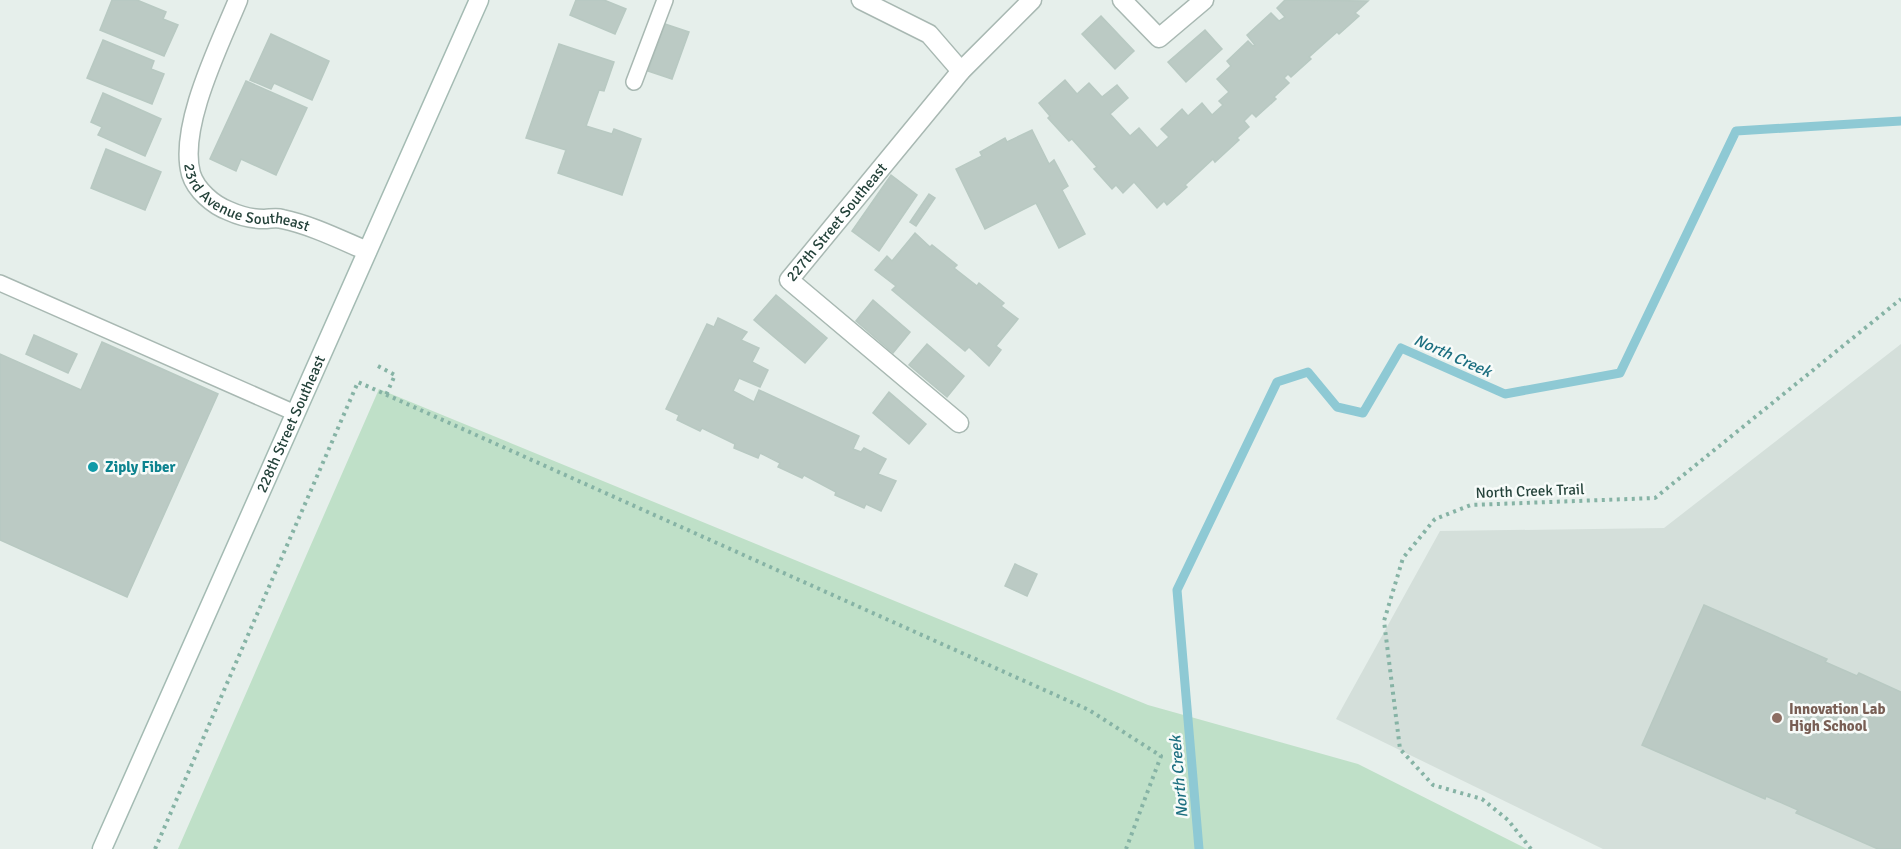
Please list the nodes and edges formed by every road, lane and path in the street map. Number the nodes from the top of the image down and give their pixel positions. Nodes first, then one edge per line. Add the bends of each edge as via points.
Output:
1 (238, 0) edge
2 (478, 0) edge
3 (861, 0) edge
4 (1032, 0) edge
5 (1122, 0) edge
6 (1204, 0) edge
7 (661, 1) edge
8 (961, 71) junction
9 (633, 82) dead end
10 (367, 251) junction
11 (0, 283) edge
12 (1901, 299) edge
13 (378, 366) dead end
14 (386, 394) junction
15 (295, 413) junction
16 (959, 423) dead end
17 (102, 849) edge
18 (155, 849) edge
19 (1126, 849) edge
20 (1531, 849) edge

1 - 10 street, 23rd Avenue Southeast via 193,120 188,153 191,175 201,192 227,211 244,217 279,218
2 - 10 street, 228th Street Southeast
3 - 8 street via 928,34
4 - 8 street, 227th Street Southeast
5 - 6 street via 1159,38
7 - 9 lane
8 - 16 street, 227th Street Southeast via 789,280
10 - 15 street, 228th Street Southeast
11 - 15 lane
12 - 20 path, North Creek Trail via 1654,498 1471,505 1435,519 1403,558 1384,621 1400,749 1433,785 1482,799 1508,820
13 - 14 path via 395,375
14 - 18 path via 358,382
14 - 19 path via 1089,710 1161,756
15 - 17 street, 228th Street Southeast

